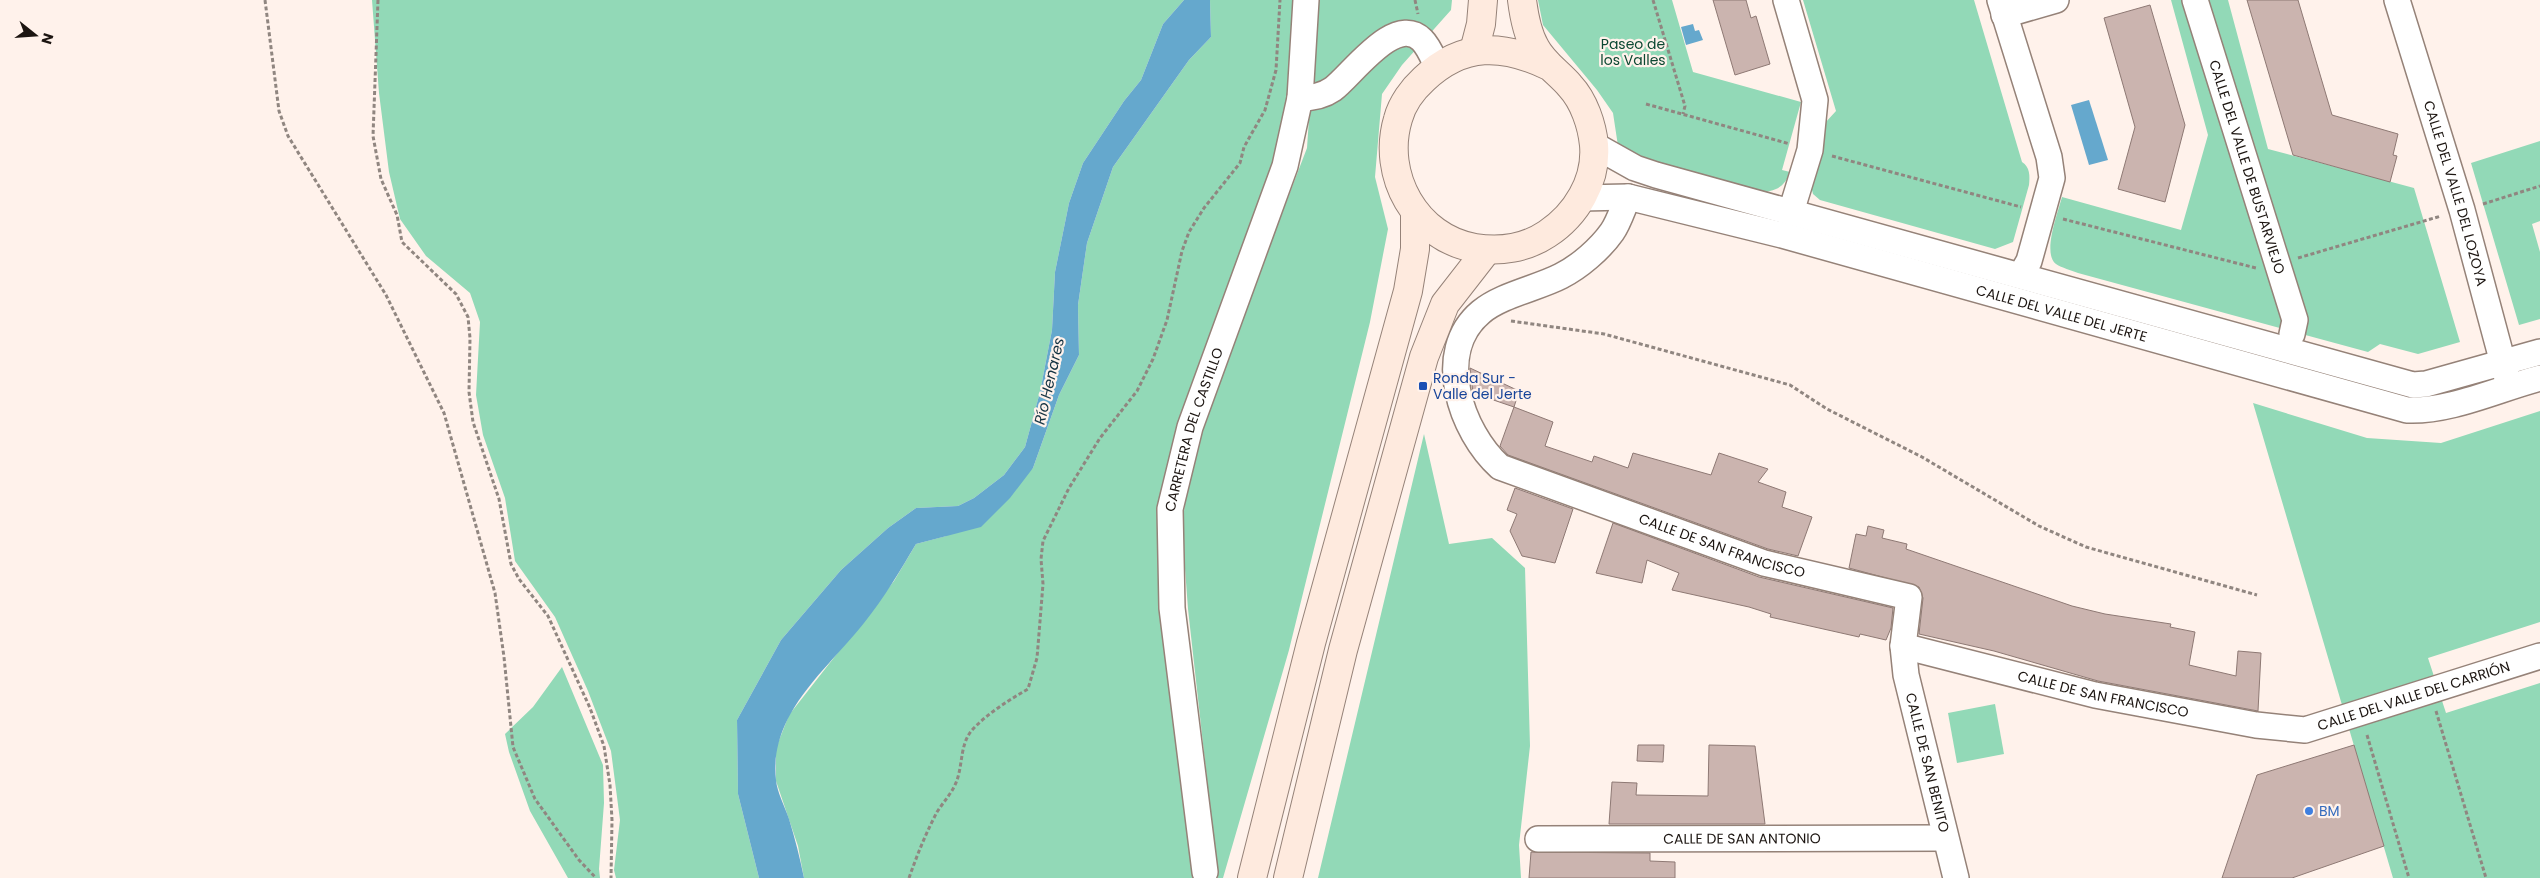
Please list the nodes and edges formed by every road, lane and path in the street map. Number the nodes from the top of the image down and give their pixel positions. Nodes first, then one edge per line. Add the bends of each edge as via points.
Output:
1 (265, 0) edge
2 (378, 0) edge
3 (1280, 0) edge
4 (1306, 0) edge
5 (1483, 0) edge
6 (1522, 0) edge
7 (1653, 0) edge
8 (1786, 0) edge
9 (2056, 0) edge
10 (2195, 0) edge
11 (2397, 0) edge
12 (2002, 7) edge
13 (1474, 51) junction
14 (1437, 66) junction
15 (1549, 66) junction
16 (1300, 98) junction
17 (1646, 104) dead end
18 (1683, 114) junction
19 (1594, 145) junction
20 (1810, 150) junction
21 (2540, 186) edge
22 (1628, 197) junction
23 (1581, 198) junction
24 (2462, 210) junction
25 (1791, 212) junction
26 (1415, 213) junction
27 (2043, 213) junction
28 (1487, 250) junction
29 (2277, 264) junction
30 (2021, 276) junction
31 (1481, 312) junction
32 (2292, 334) dead end
33 (2540, 352) edge
34 (2504, 362) junction
35 (2540, 378) edge
36 (2504, 388) junction
37 (2257, 594) dead end
38 (1903, 646) junction
39 (2540, 656) edge
40 (2434, 706) dead end
41 (2256, 725) joint
42 (2365, 729) dead end
43 (1945, 838) junction
44 (1538, 839) dead end
45 (1205, 872) dead end
46 (596, 878) edge
47 (611, 878) edge
48 (909, 878) edge
49 (1252, 878) edge
50 (1288, 878) edge
51 (1956, 878) edge
52 (2409, 878) edge
53 (2486, 878) edge

1 - 46 path via 279,111 288,136 386,296 444,413 495,593 513,747 535,799
2 - 47 path via 373,136 381,179 397,215 402,242 456,294 468,317 469,392 473,422 498,499 510,564 548,616 604,746 611,802
3 - 48 path via 1276,70 1265,110 1244,147 1240,163 1189,232 1167,320 1137,391 1100,438 1069,488 1043,541 1037,658 1028,689 972,730 963,749 958,778 924,837
4 - 16 street, CARRETERA DEL CASTILLO
5 - 13 main road
6 - 15 main road via 1535,48
7 - 18 path via 1685,106
8 - 20 street via 1815,100
9 - 12 street
10 - 29 street, CALLE DEL VALLE DE BUSTARVIEJO
11 - 24 street, CALLE DEL VALLE DEL LOZOYA
12 - 27 street via 2049,157 2052,178
13 - 14 main road
13 - 15 main road via 1526,54
14 - 16 street via 1422,39 1401,33 1375,49 1332,90 1311,98
14 - 26 main road via 1413,89 1398,119 1393,152 1399,184
15 - 19 main road via 1572,87 1587,114
16 - 45 street, CARRETERA DEL CASTILLO via 1285,166 1190,426 1170,509 1172,608
17 - 18 path
18 - 20 path
19 - 23 main road via 1589,181
19 - 25 street, CALLE DEL VALLE DEL JERTE via 1625,163 1656,175
20 - 25 street
20 - 27 path
21 - 24 path
22 - 23 street, CALLE DEL VALLE DEL JERTE
22 - 31 street, CALLE DE SAN FRANCISCO via 1613,231 1594,252 1561,276 1525,289
22 - 36 street, CALLE DEL VALLE DEL JERTE via 1836,250 2408,410 2444,407
23 - 28 main road via 1571,214 1541,238 1506,250
24 - 29 path
24 - 34 street, CALLE DEL VALLE DEL LOZOYA
25 - 30 street, CALLE DEL VALLE DEL JERTE
26 - 28 main road via 1447,239 1466,247
26 - 49 main road via 1415,249 1408,291 1311,642
27 - 29 path via 2254,268
27 - 30 street via 2029,262
28 - 50 main road via 1445,304 1424,357 1343,650
29 - 32 street, CALLE DEL VALLE DE BUSTARVIEJO via 2295,320
30 - 34 street, CALLE DEL VALLE DEL JERTE via 2413,385
31 - 37 path via 1498,319 1542,327 1604,334 1790,384 1827,409 1922,457 2038,526 2086,547
31 - 38 street, CALLE DE SAN FRANCISCO via 1465,333 1454,359 1457,393 1486,454 1500,467 1764,563 1909,597
33 - 34 street, CALLE DEL VALLE DEL JERTE
34 - 36 street, CALLE DEL VALLE DEL LOZOYA via 2507,376
35 - 36 street, CALLE DEL VALLE DEL JERTE
38 - 41 street, CALLE DE SAN FRANCISCO via 2095,695
38 - 43 street, CALLE DE SAN BENITO via 1906,674
39 - 41 street, CALLE DEL VALLE DEL CARRIÓN via 2320,727 2306,730
40 - 53 path
42 - 52 path
43 - 44 street, CALLE DE SAN ANTONIO
43 - 51 street, CALLE DE SAN BENITO

